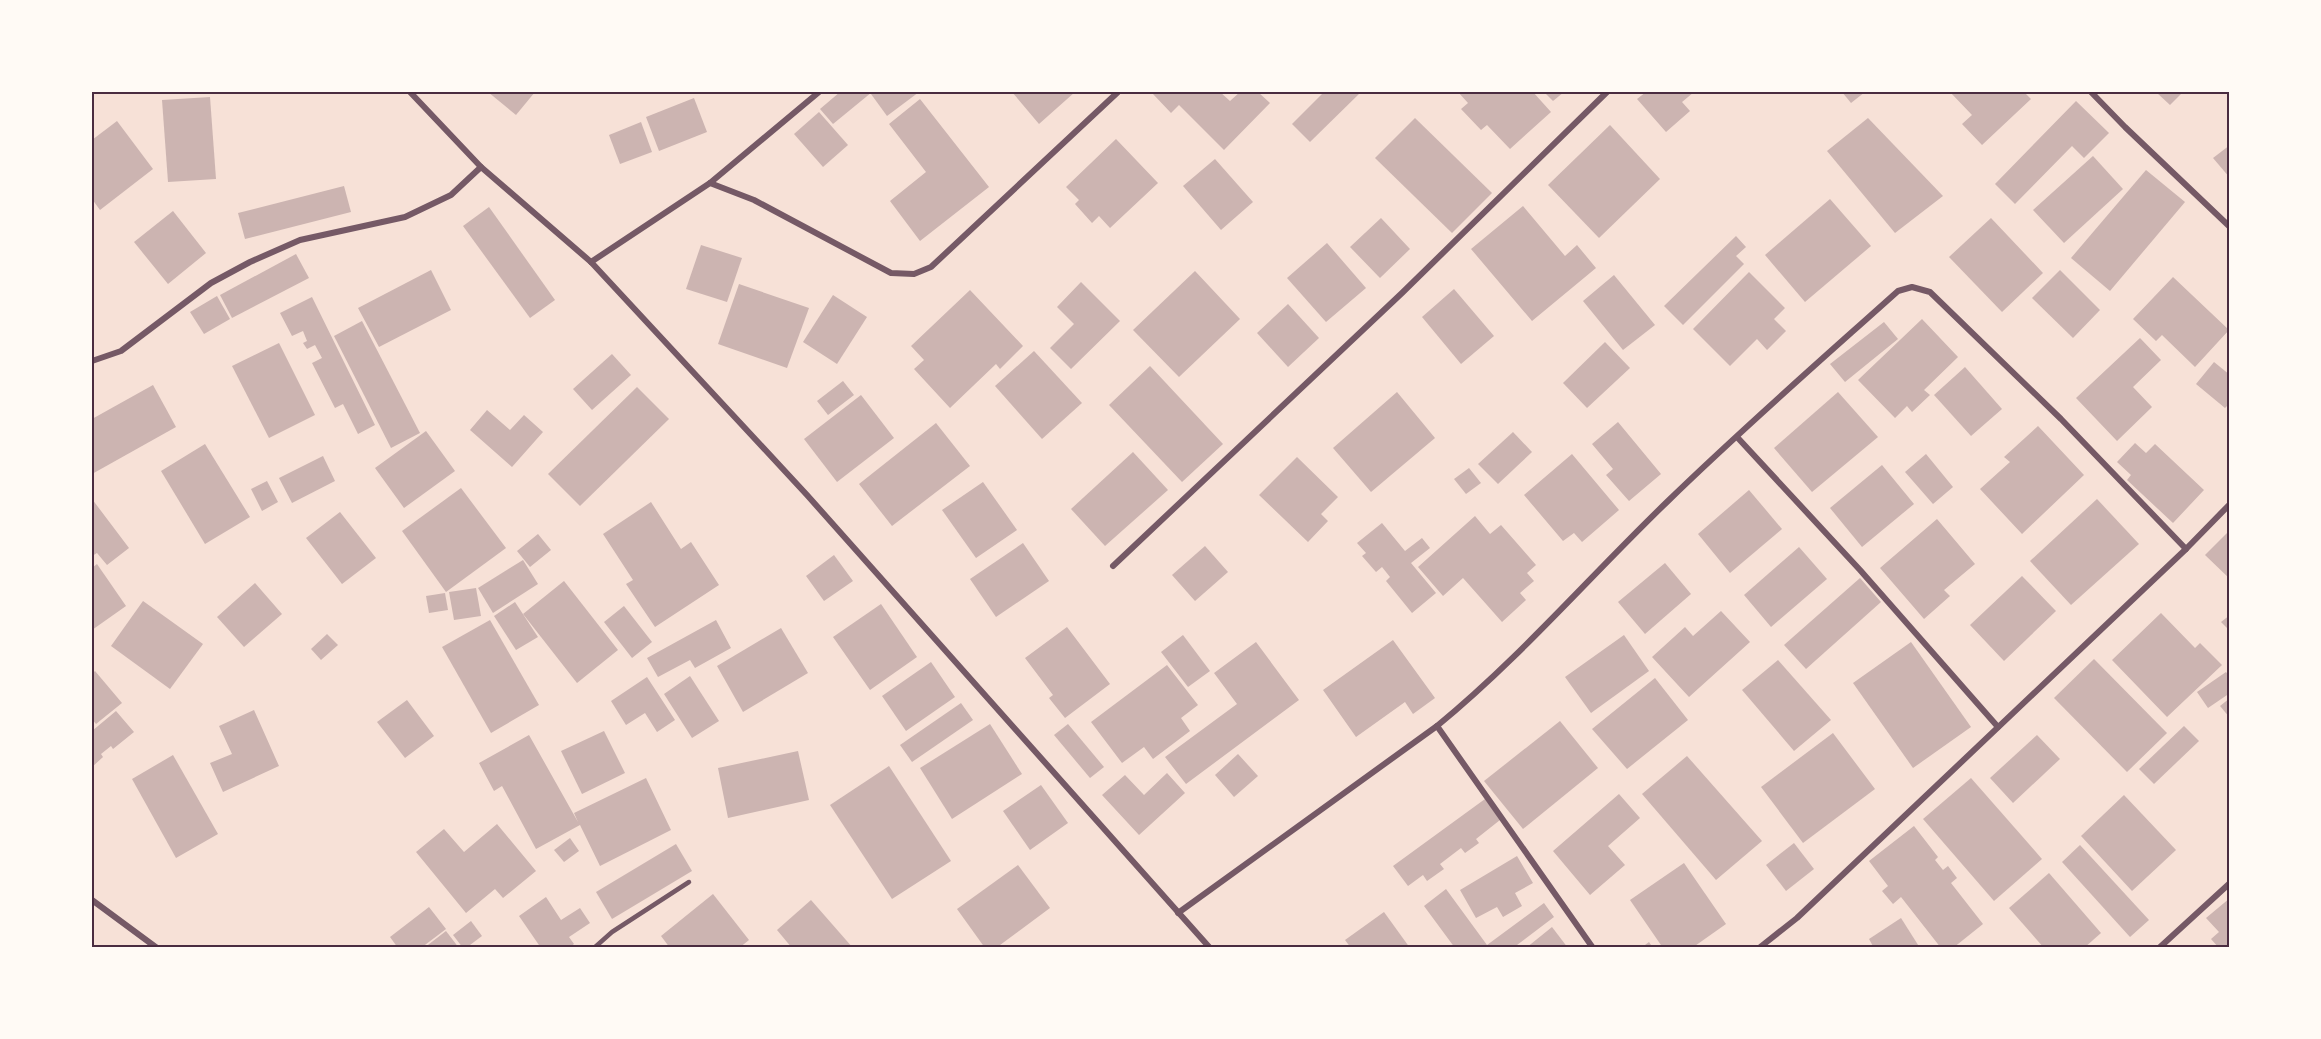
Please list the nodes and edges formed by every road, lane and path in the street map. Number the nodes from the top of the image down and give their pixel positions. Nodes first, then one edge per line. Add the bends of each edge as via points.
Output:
1 (411, 92) edge
2 (819, 92) edge
3 (1118, 92) edge
4 (1607, 92) edge
5 (2091, 92) edge
6 (481, 167) junction
7 (710, 183) junction
8 (2229, 227) edge
9 (591, 262) junction
10 (92, 361) edge
11 (1737, 437) junction
12 (2229, 504) edge
13 (2186, 549) junction
14 (1113, 566) dead end
15 (1437, 726) junction
16 (1998, 727) junction
17 (689, 882) dead end
18 (2229, 883) edge
19 (92, 900) edge
20 (1178, 913) junction
21 (157, 948) edge
22 (594, 948) edge
23 (1210, 948) edge
24 (1593, 948) edge
25 (1759, 948) edge
26 (2159, 948) edge

1 - 6 street
2 - 7 street
3 - 7 street via 931,267 914,274 891,273 754,200
4 - 14 street
5 - 8 street
6 - 9 street
6 - 10 street via 451,195 405,217 300,240 250,262 211,282 121,351
7 - 9 street
9 - 20 street via 807,495
11 - 13 street via 1898,291 1912,287 1930,292 2061,419
11 - 15 street via 1669,500 1544,628
11 - 16 street
12 - 13 street
13 - 16 street
15 - 20 street
15 - 24 street
16 - 25 street via 1797,918
17 - 22 lane
18 - 26 street
19 - 21 street
20 - 23 street

